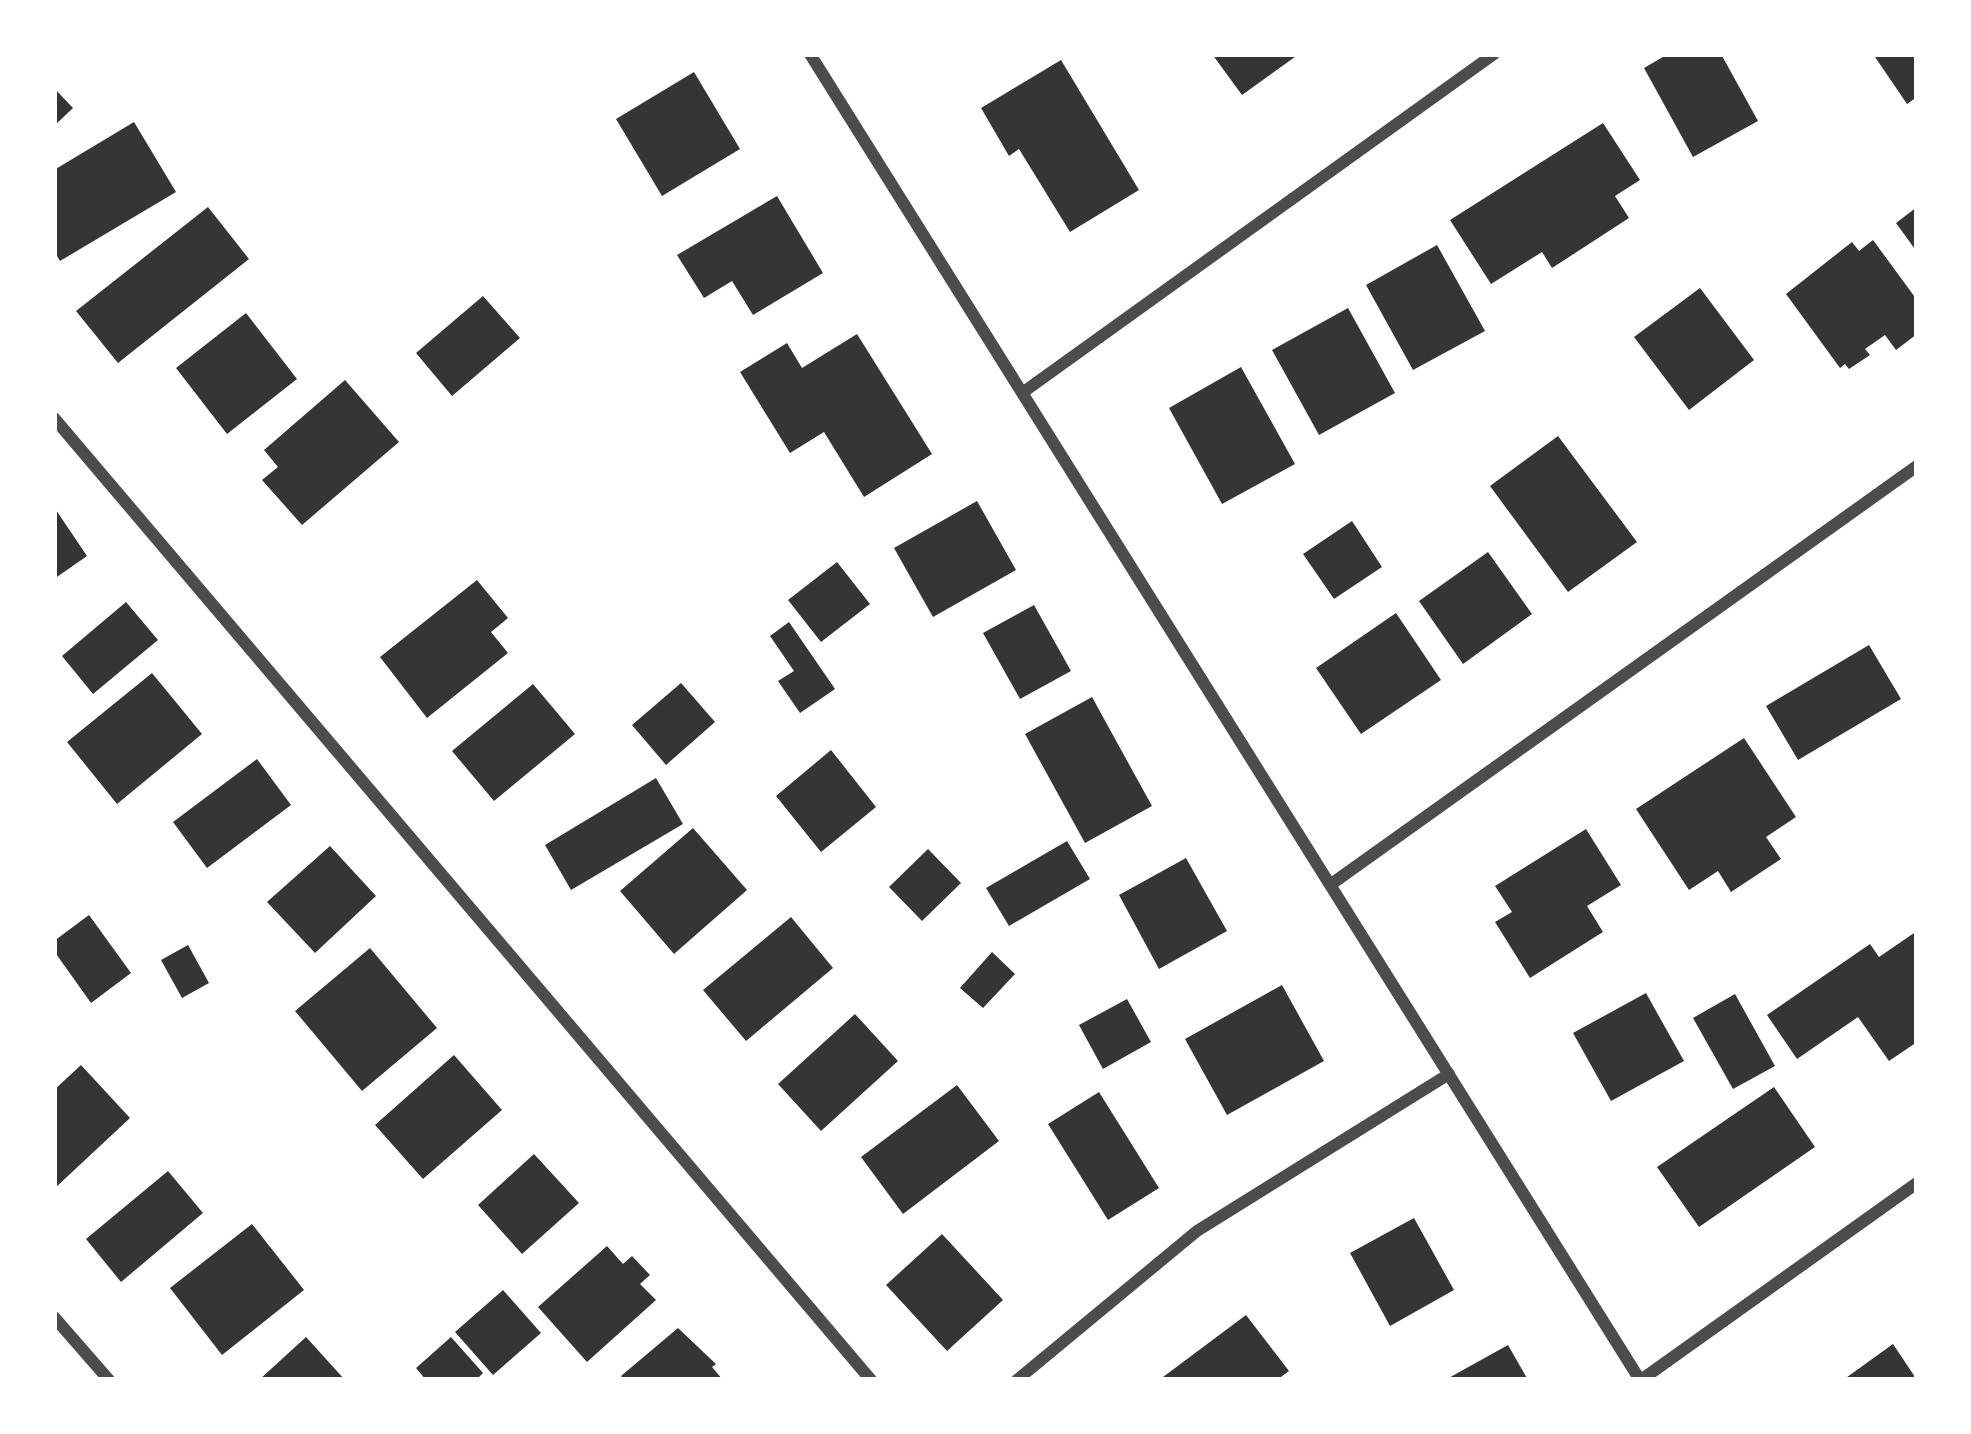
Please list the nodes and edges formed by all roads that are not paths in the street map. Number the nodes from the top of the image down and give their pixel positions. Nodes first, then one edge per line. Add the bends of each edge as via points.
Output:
1 (810, 54) edge
2 (1494, 54) edge
3 (1022, 393) junction
4 (54, 418) edge
5 (1917, 466) edge
6 (1330, 884) junction
7 (1449, 1075) junction
8 (1917, 1184) edge
9 (54, 1317) edge
10 (109, 1380) edge
11 (871, 1380) edge
12 (1017, 1380) edge
13 (1640, 1380) edge

1 - 3 street
2 - 3 street
3 - 6 street
4 - 11 street
5 - 6 street
6 - 7 street
7 - 12 street via 1197,1231
7 - 13 street
8 - 13 street
9 - 10 street

